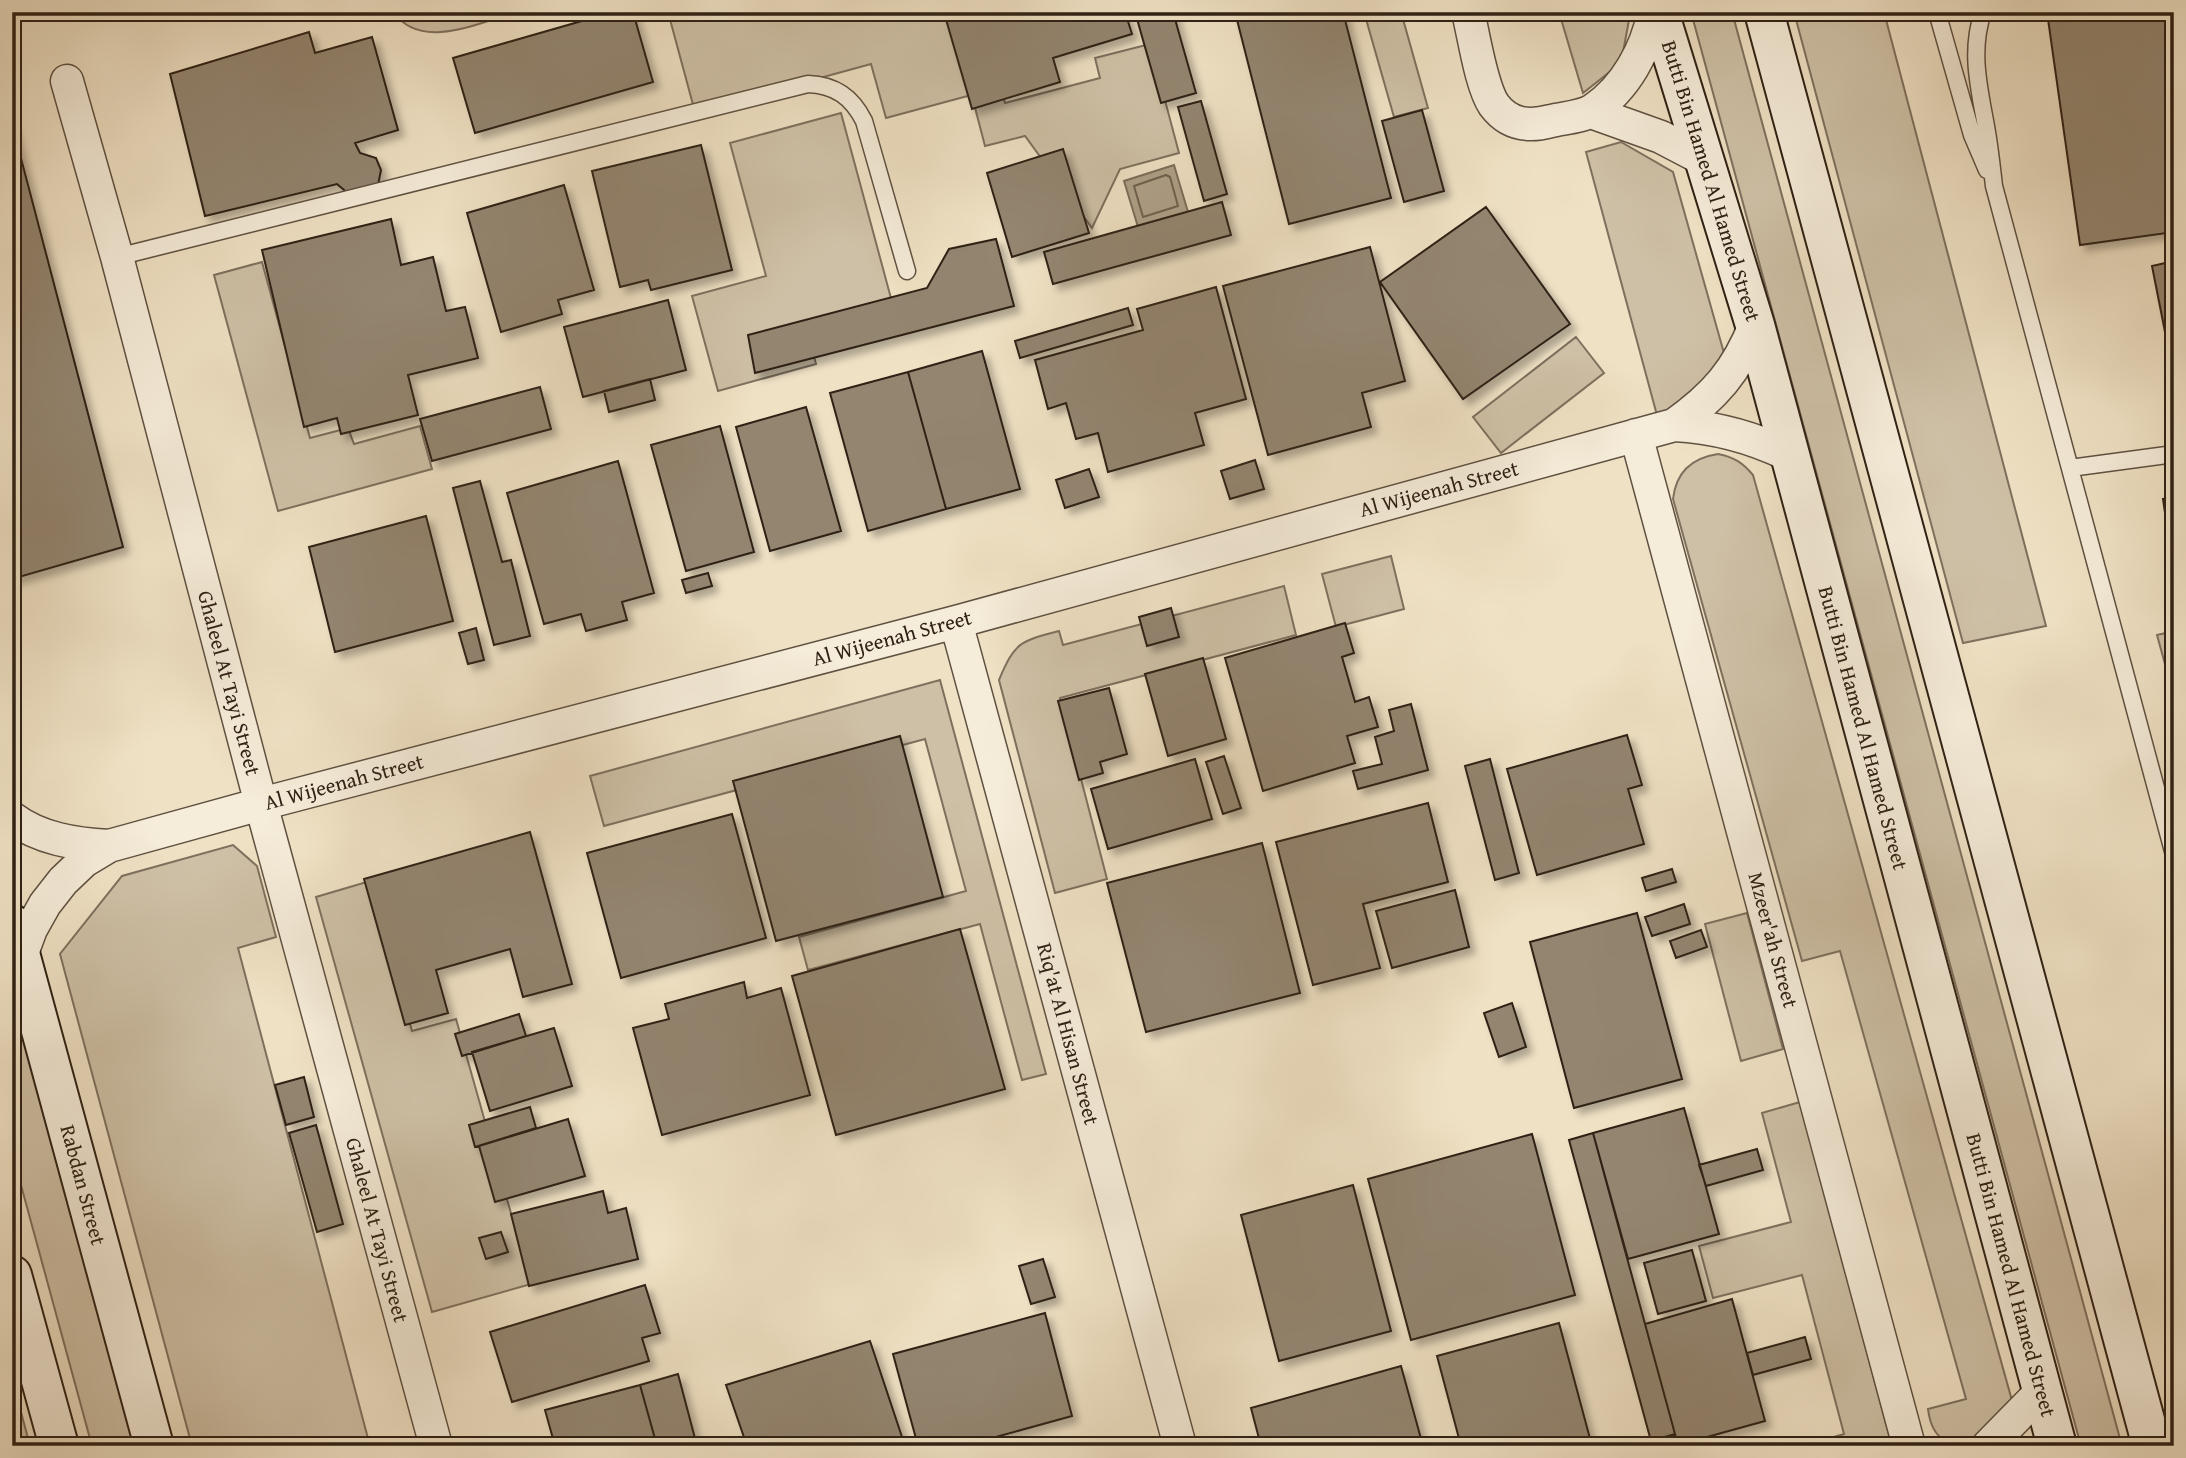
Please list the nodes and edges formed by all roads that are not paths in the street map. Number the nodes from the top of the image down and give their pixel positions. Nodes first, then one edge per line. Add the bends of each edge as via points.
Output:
1 (1468, 12) edge
2 (1657, 12) edge
3 (1764, 12) edge
4 (1937, 12) edge
5 (1983, 12) edge
6 (67, 81) dead end
7 (1591, 111) junction
8 (1705, 160) junction
9 (1994, 186) junction
10 (117, 257) junction
11 (907, 271) dead end
12 (1755, 325) junction
13 (1674, 425) junction
14 (1636, 435) junction
15 (2174, 454) edge
16 (1789, 455) junction
17 (2070, 468) junction
18 (956, 622) junction
19 (261, 804) junction
20 (12, 818) edge
21 (108, 846) junction
22 (2174, 855) edge
23 (17, 940) edge
24 (12, 1275) edge
25 (21, 1330) edge
26 (2043, 1390) junction
27 (59, 1446) edge
28 (154, 1446) edge
29 (436, 1446) edge
30 (1180, 1446) edge
31 (1909, 1446) edge
32 (1988, 1446) edge
33 (2057, 1446) edge
34 (2152, 1446) edge

1 - 7 street via 1488,94 1506,117 1534,126
2 - 7 street via 1628,76
2 - 8 street, Butti Bin Hamed Al Hamed Street
3 - 34 street
4 - 9 lane via 1972,135
5 - 9 lane via 1975,53
6 - 10 street, Ghaleel At Tayi Street
7 - 8 street via 1661,137
8 - 12 street, Butti Bin Hamed Al Hamed Street
9 - 17 lane
10 - 11 lane via 808,84 834,88 857,108 864,121
10 - 19 street, Ghaleel At Tayi Street
12 - 13 street, Al Wijeenah Street via 1732,372 1716,392
12 - 16 street, Butti Bin Hamed Al Hamed Street
13 - 14 street, Al Wijeenah Street
13 - 16 street, Al Wijeenah Street via 1722,430
14 - 18 street, Al Wijeenah Street
14 - 31 street, Mzeer'ah Street
15 - 17 lane
16 - 26 street, Butti Bin Hamed Al Hamed Street
17 - 22 lane
18 - 19 street, Al Wijeenah Street
18 - 30 street, Riq'at Al Hisan Street
19 - 21 street, Al Wijeenah Street
19 - 29 street, Ghaleel At Tayi Street
20 - 21 street, Al Wijeenah Street via 46,836
21 - 23 street, Al Wijeenah Street via 84,861 45,904 31,929
23 - 28 street, Rabdan Street
24 - 25 street
25 - 27 street
26 - 32 street
26 - 33 street, Butti Bin Hamed Al Hamed Street

